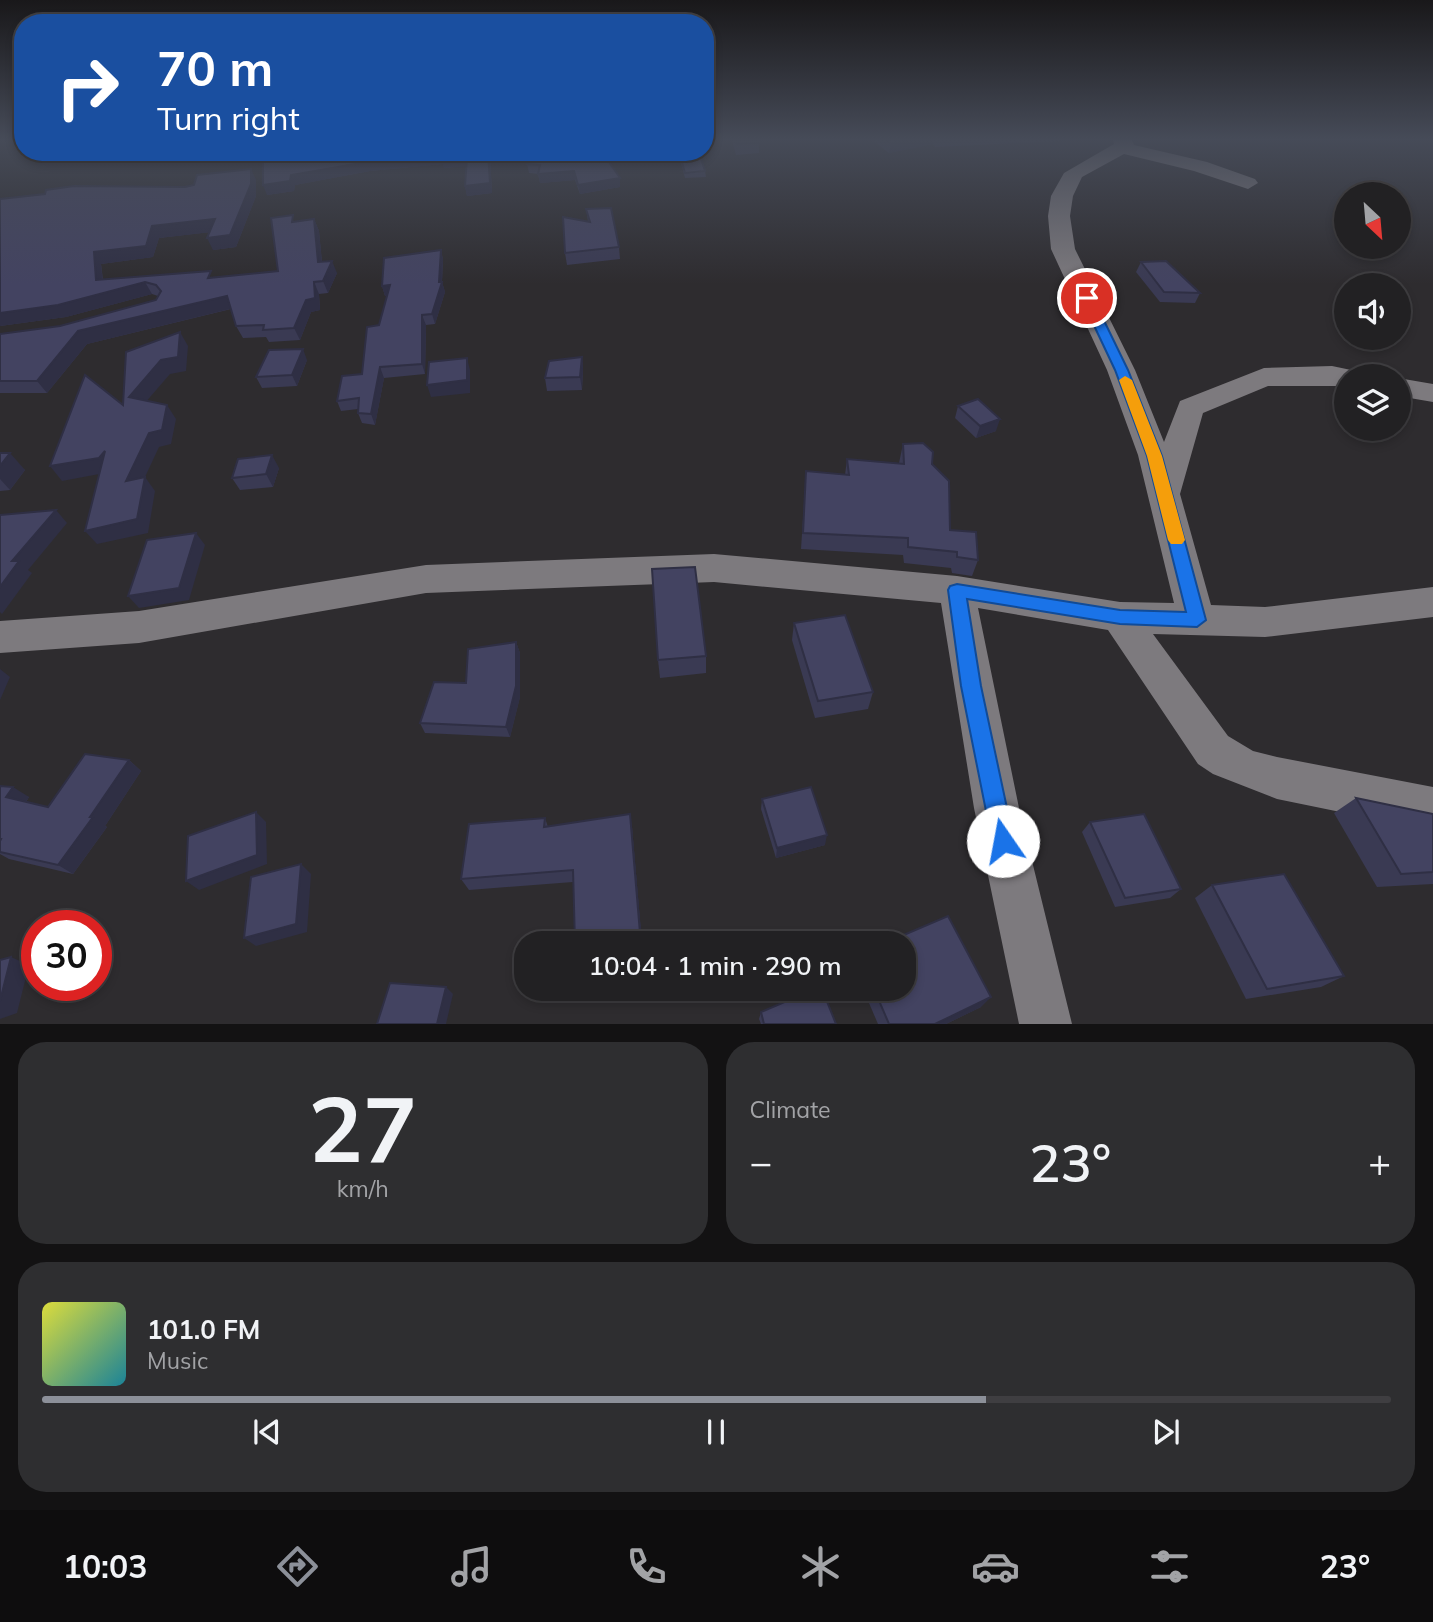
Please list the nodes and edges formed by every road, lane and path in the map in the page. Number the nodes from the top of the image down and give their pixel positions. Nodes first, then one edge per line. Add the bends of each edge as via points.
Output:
1 (1066, 188) edge
2 (1334, 377) edge
3 (1411, 389) edge
4 (1433, 393) edge
5 (1164, 494) junction
6 (957, 590) junction
7 (1433, 603) edge
8 (1120, 617) junction
9 (1197, 620) junction
10 (0, 637) edge
11 (1433, 810) edge
12 (1046, 1024) edge

1 - 5 street via 1059,216 1063,250 1121,370
2 - 5 street via 1264,377 1190,408
3 - 4 street
5 - 9 street
6 - 8 street
6 - 10 street via 714,568 426,579 139,627
6 - 12 street via 971,686 1013,893
7 - 9 street via 1265,622
8 - 9 street
8 - 11 street via 1213,750 1232,764 1265,776

